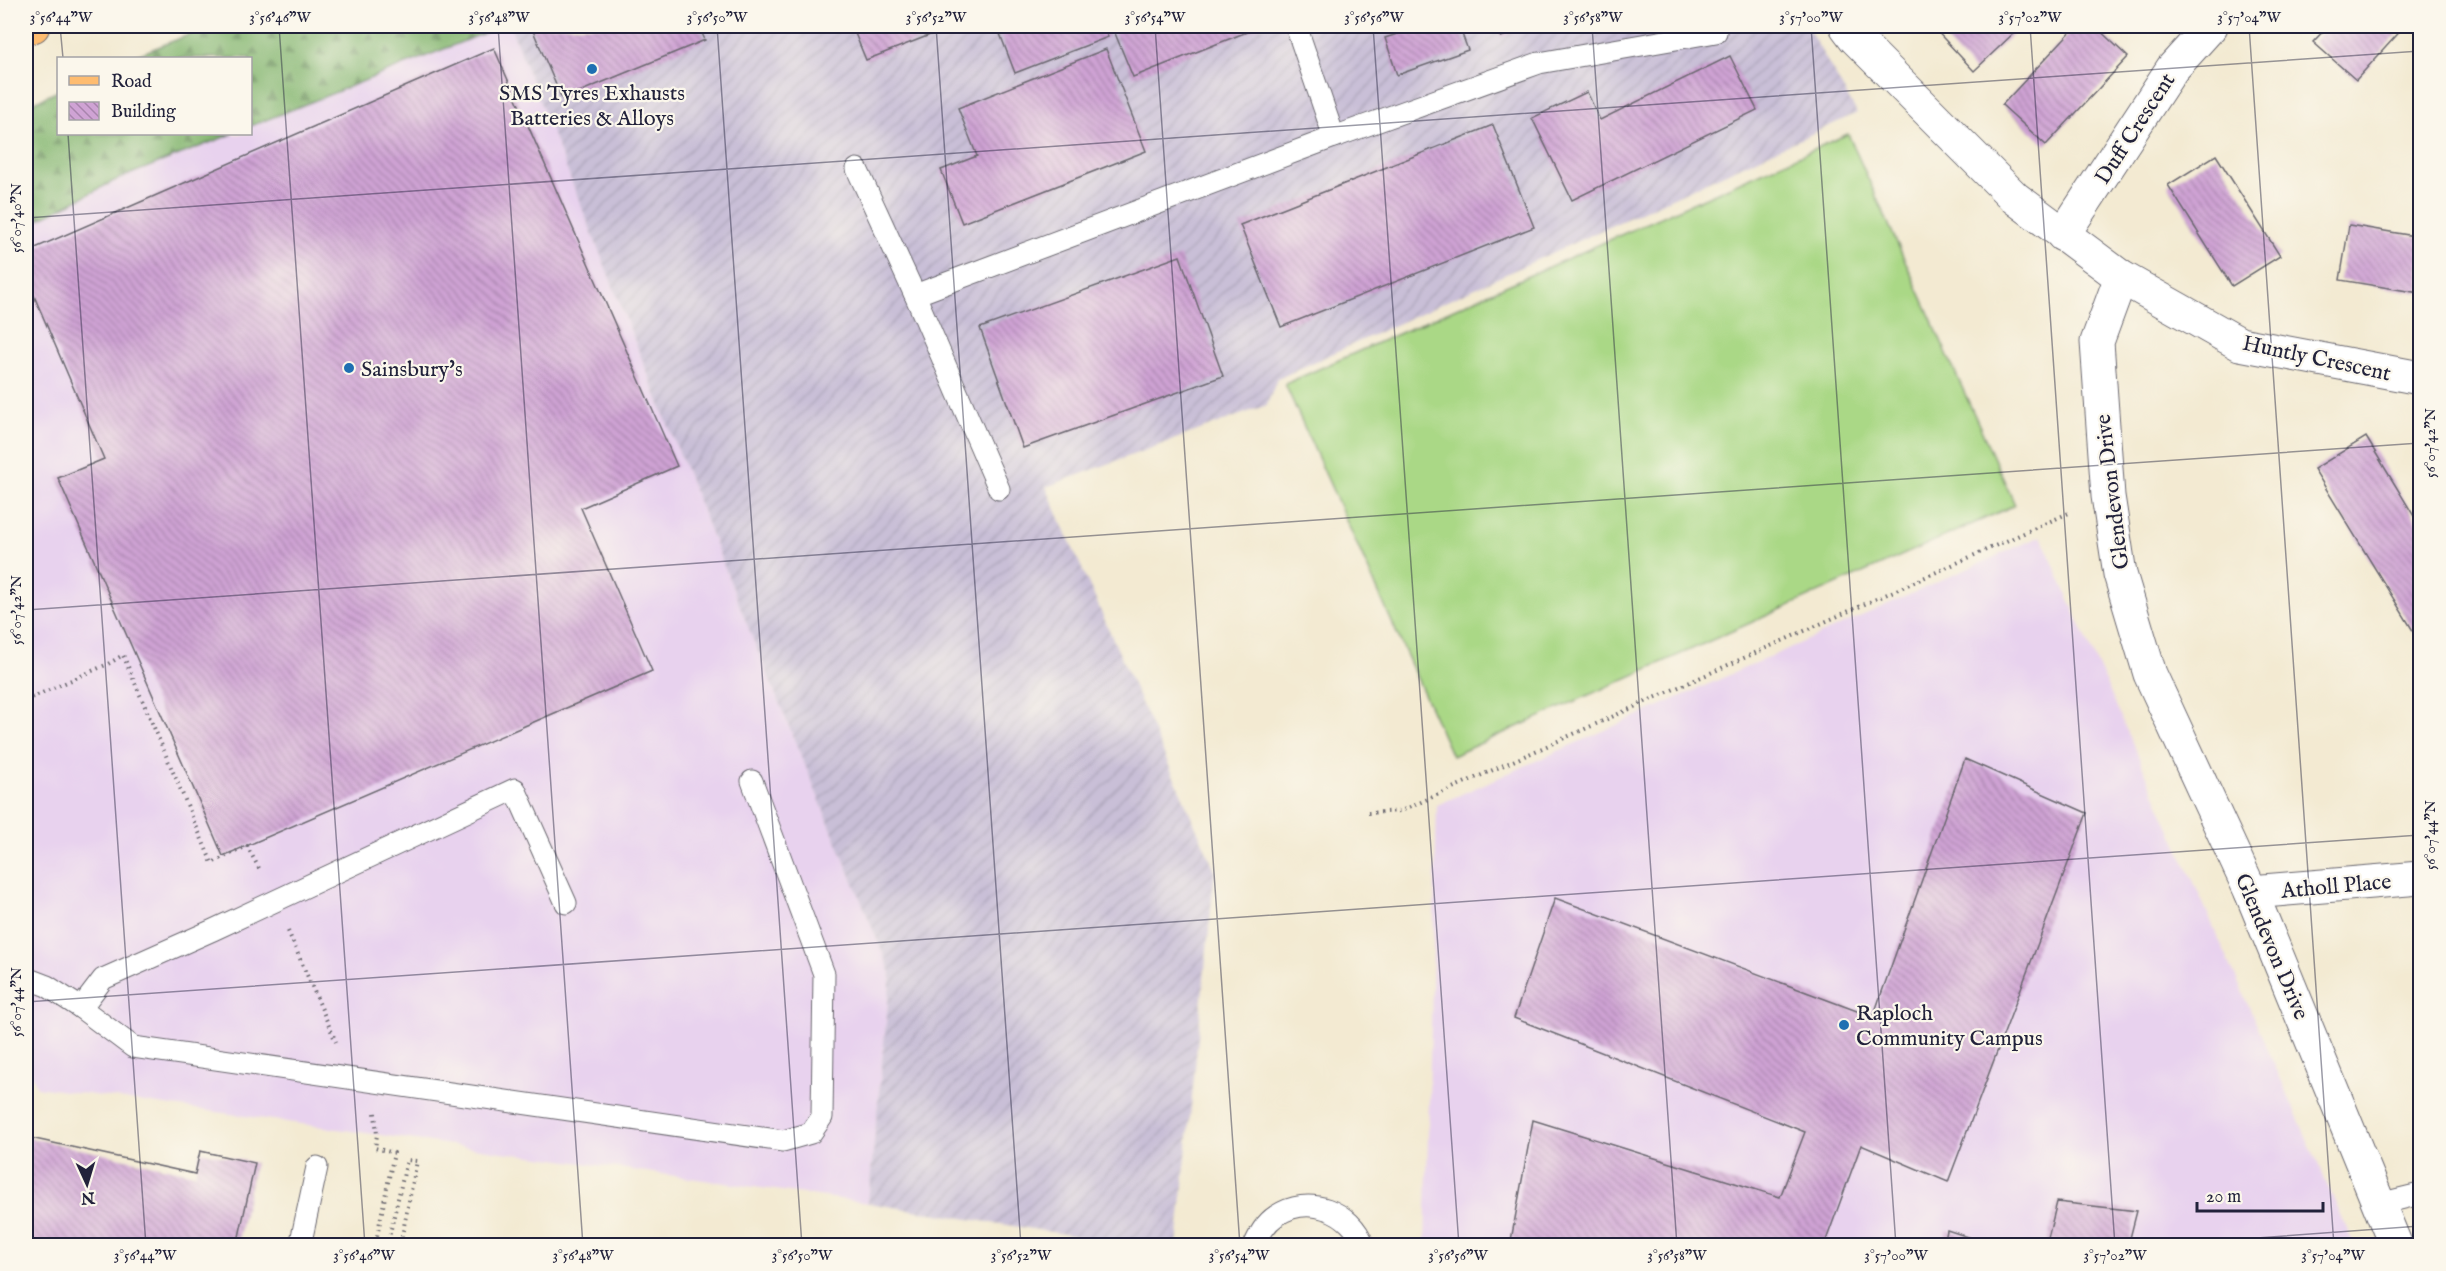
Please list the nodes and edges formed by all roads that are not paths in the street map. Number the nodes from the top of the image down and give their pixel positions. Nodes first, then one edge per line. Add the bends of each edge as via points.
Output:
1 (33, 26) edge
2 (1296, 26) edge
3 (1846, 26) edge
4 (2211, 26) edge
5 (26, 28) edge
6 (1716, 32) dead end
7 (1334, 137) junction
8 (857, 169) dead end
9 (2064, 235) junction
10 (2121, 277) junction
11 (915, 295) junction
12 (2419, 380) edge
13 (999, 489) dead end
14 (752, 781) dead end
15 (2421, 878) edge
16 (2251, 892) junction
17 (566, 903) dead end
18 (26, 978) edge
19 (81, 1008) junction
20 (317, 1167) dead end
21 (2421, 1194) edge
22 (2379, 1204) junction
23 (300, 1245) edge
24 (1254, 1245) edge
25 (1364, 1245) edge
26 (2396, 1245) edge

1 - 5 main road
2 - 7 lane
3 - 9 street via 2015,198
4 - 9 street, Duff Crescent via 2172,69
6 - 7 lane via 1539,63
7 - 11 lane
8 - 11 lane
9 - 10 street
10 - 12 street, Huntly Crescent via 2240,344
10 - 16 street, Glendevon Drive via 2097,342 2108,496 2120,574 2150,674
11 - 13 lane
14 - 19 lane via 825,974 822,1117 811,1133 783,1141 133,1047
15 - 16 street, Atholl Place
16 - 22 street, Glendevon Drive
17 - 19 lane via 515,789 103,979
18 - 19 lane via 47,986
20 - 23 lane
21 - 22 lane
22 - 26 street, Glendevon Drive
24 - 25 lane via 1275,1216 1309,1205 1342,1215

